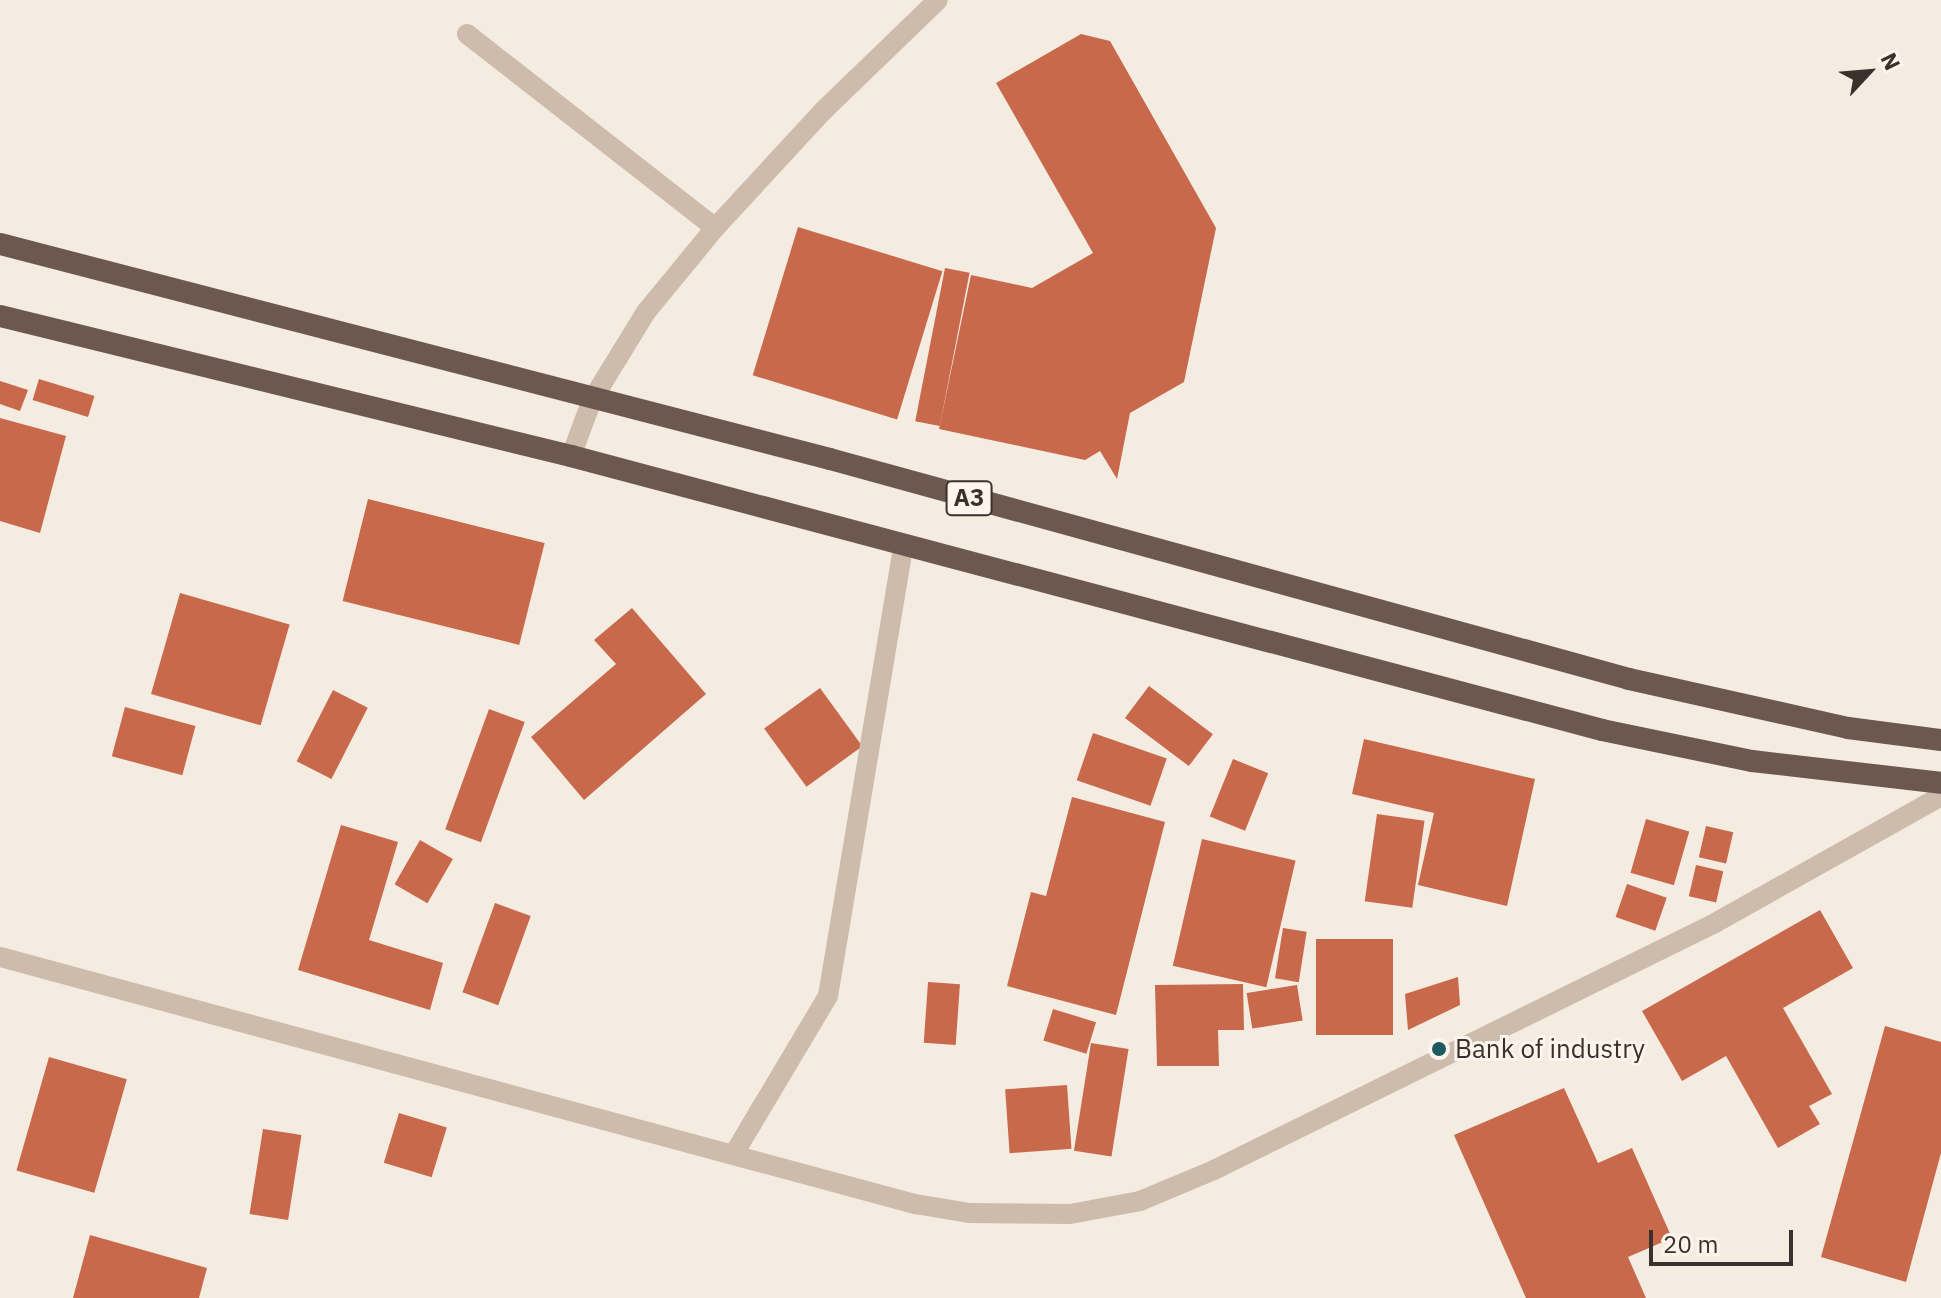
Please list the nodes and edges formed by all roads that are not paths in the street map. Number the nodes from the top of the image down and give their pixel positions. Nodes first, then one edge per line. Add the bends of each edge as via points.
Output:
1 (938, 0) edge
2 (467, 34) dead end
3 (715, 228) junction
4 (0, 244) edge
5 (0, 316) edge
6 (592, 400) junction
7 (571, 456) junction
8 (904, 544) junction
9 (1941, 740) edge
10 (1941, 783) edge
11 (1941, 796) edge
12 (0, 957) edge
13 (735, 1152) junction

1 - 3 street via 824,110
2 - 3 street
3 - 6 street via 646,312
4 - 6 highway, A3
5 - 7 highway, A3
6 - 7 street
6 - 9 highway, A3 via 830,459 1629,679 1848,728
7 - 8 highway, A3
8 - 10 highway, A3 via 1602,730 1752,761
8 - 13 street via 828,996
11 - 13 street via 1715,923 1214,1170 1140,1201 1070,1214 970,1213 915,1204
12 - 13 street via 388,1065

